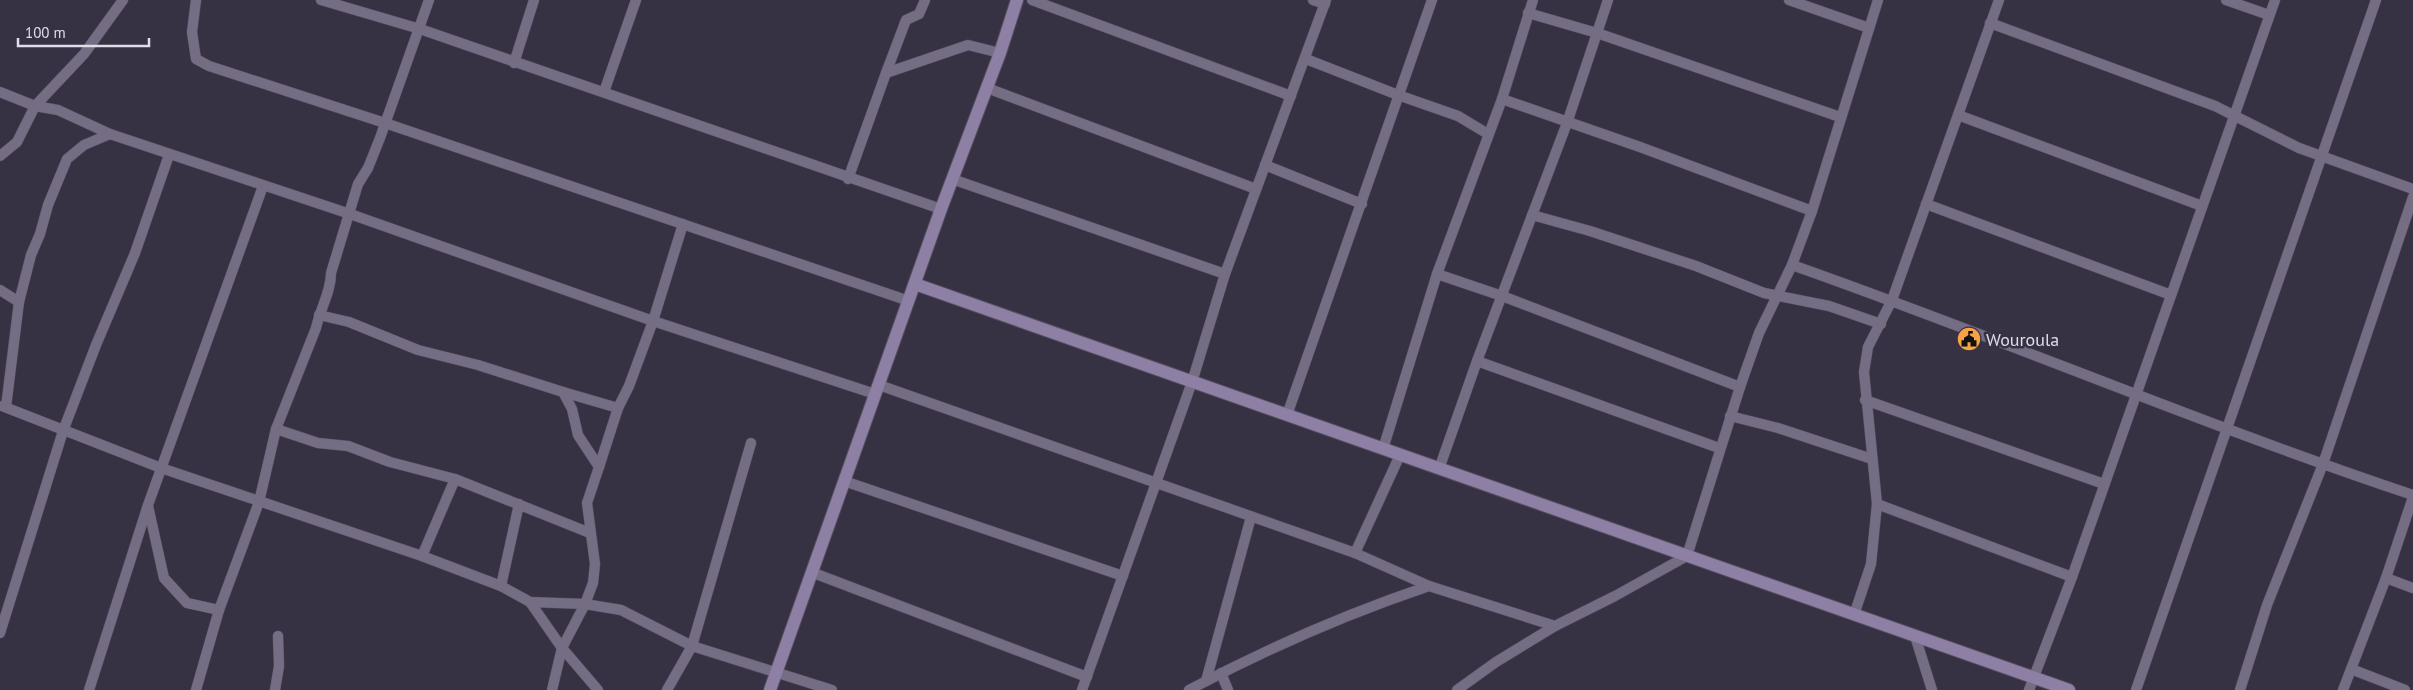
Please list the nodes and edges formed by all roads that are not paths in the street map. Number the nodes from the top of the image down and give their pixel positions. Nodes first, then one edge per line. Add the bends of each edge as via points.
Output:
1 (123, 0) edge
2 (196, 0) edge
3 (429, 0) edge
4 (534, 0) edge
5 (636, 0) edge
6 (925, 0) edge
7 (1017, 0) edge
8 (1032, 0) edge
9 (1313, 0) edge
10 (1432, 0) edge
11 (1533, 0) edge
12 (1608, 0) edge
13 (1790, 0) edge
14 (1878, 0) edge
15 (1999, 0) edge
16 (2226, 0) edge
17 (2275, 0) edge
18 (2376, 0) edge
19 (326, 1) edge
20 (1325, 2) edge
21 (1528, 13) junction
22 (2269, 15) junction
23 (1990, 23) junction
24 (1869, 28) junction
25 (420, 29) junction
26 (1597, 33) junction
27 (1000, 53) junction
28 (1306, 59) junction
29 (514, 63) junction
30 (886, 73) junction
31 (987, 88) junction
32 (0, 92) edge
33 (604, 92) junction
34 (1398, 95) junction
35 (1291, 96) junction
36 (1502, 99) junction
37 (35, 106) junction
38 (1958, 115) junction
39 (2233, 115) junction
40 (1840, 117) junction
41 (385, 123) junction
42 (1568, 123) junction
43 (110, 134) junction
44 (1488, 134) junction
45 (169, 155) junction
46 (0, 156) edge
47 (2322, 157) junction
48 (1265, 165) junction
49 (848, 179) junction
50 (952, 179) junction
51 (264, 186) junction
52 (1256, 189) junction
53 (2413, 190) edge
54 (2413, 197) edge
55 (1362, 204) junction
56 (1926, 204) junction
57 (2202, 206) junction
58 (941, 209) junction
59 (1812, 210) junction
60 (350, 214) junction
61 (1532, 215) junction
62 (683, 224) junction
63 (1792, 264) junction
64 (1225, 274) junction
65 (1437, 274) junction
66 (915, 284) junction
67 (0, 290) edge
68 (2171, 295) junction
69 (1502, 296) junction
70 (1778, 296) junction
71 (1892, 300) junction
72 (909, 301) junction
73 (19, 302) junction
74 (319, 315) junction
75 (652, 321) junction
76 (1881, 324) junction
77 (1477, 361) junction
78 (1192, 382) junction
79 (1740, 387) junction
80 (877, 390) junction
81 (563, 392) junction
82 (2137, 393) junction
83 (1865, 400) junction
84 (3, 406) edge
85 (618, 408) junction
86 (1287, 415) junction
87 (1730, 416) junction
88 (276, 429) junction
89 (2227, 429) junction
90 (63, 431) junction
91 (751, 443) dead end
92 (1719, 448) junction
93 (1383, 449) junction
94 (1400, 455) junction
95 (1872, 459) junction
96 (2323, 464) junction
97 (599, 467) junction
98 (161, 468) junction
99 (1439, 469) junction
100 (455, 479) junction
101 (844, 481) junction
102 (1156, 484) junction
103 (2104, 484) junction
104 (2413, 496) edge
105 (259, 502) junction
106 (519, 504) junction
107 (1877, 504) junction
108 (148, 506) junction
109 (1251, 518) junction
110 (590, 533) junction
111 (1355, 553) junction
112 (422, 556) junction
113 (1686, 556) junction
114 (811, 572) junction
115 (1123, 576) junction
116 (2072, 578) junction
117 (2386, 578) junction
118 (501, 586) junction
119 (1429, 586) junction
120 (2413, 588) edge
121 (530, 602) junction
122 (585, 604) junction
123 (219, 610) junction
124 (1854, 614) junction
125 (1555, 626) junction
126 (0, 634) edge
127 (278, 636) dead end
128 (1915, 636) junction
129 (692, 646) junction
130 (562, 648) junction
131 (2351, 669) junction
132 (776, 671) junction
133 (1221, 673) junction
134 (1087, 677) junction
135 (1206, 681) junction
136 (2031, 684) edge
137 (89, 690) edge
138 (196, 690) edge
139 (275, 690) edge
140 (552, 690) edge
141 (598, 690) edge
142 (667, 690) edge
143 (770, 690) edge
144 (832, 690) edge
145 (1082, 690) edge
146 (1190, 690) edge
147 (1228, 690) edge
148 (1457, 690) edge
149 (1932, 690) edge
150 (2069, 690) edge
151 (2136, 690) edge
152 (2240, 690) edge
153 (2343, 690) edge
154 (2406, 690) edge

1 - 37 street via 84,54
2 - 41 street via 192,32 196,59 229,74
3 - 25 street
4 - 29 street
5 - 33 street
6 - 30 street via 919,14 906,20
7 - 27 street
8 - 35 street
9 - 20 street
10 - 34 street
11 - 21 street
12 - 26 street
13 - 24 street
14 - 24 street
15 - 23 street
16 - 22 street
17 - 22 street
18 - 47 street
19 - 25 street
20 - 28 street
21 - 26 street
21 - 36 street
22 - 39 street
23 - 38 street
23 - 39 street via 2180,92
24 - 40 street
25 - 29 street
25 - 41 street
26 - 40 street
26 - 42 street
27 - 30 street via 968,45
27 - 31 street
28 - 34 street
28 - 35 street
29 - 33 street
30 - 49 street
31 - 50 street
31 - 52 street
32 - 37 street
33 - 49 street
34 - 44 street via 1458,116
34 - 55 street
35 - 48 street
36 - 42 street
36 - 44 street
37 - 43 street via 58,110
37 - 46 street via 17,142
38 - 56 street
38 - 57 street
39 - 47 street
39 - 57 street
40 - 59 street
41 - 60 street via 368,168 358,184
41 - 62 street
42 - 59 street via 1640,146
42 - 61 street
43 - 45 street
43 - 73 street via 66,159 31,255
44 - 65 street
45 - 51 street
45 - 90 street via 135,253
47 - 53 street
47 - 89 street
48 - 52 street
48 - 55 street
49 - 58 street
50 - 58 street
50 - 64 street
51 - 60 street
51 - 98 street
52 - 64 street
54 - 96 street
55 - 86 street
56 - 68 street
56 - 71 street
57 - 68 street
58 - 66 street
59 - 63 street
60 - 74 street
60 - 75 street
61 - 69 street
61 - 70 street via 1590,231
62 - 72 street
62 - 75 street
63 - 70 street
63 - 71 street
64 - 78 street
65 - 69 street
65 - 93 street
66 - 72 street
66 - 78 street
67 - 73 street
68 - 82 street
69 - 77 street
69 - 79 street
70 - 76 street via 1829,306
70 - 79 street
71 - 76 street
71 - 82 street
72 - 80 street
73 - 84 street
74 - 81 street via 349,322 418,350
74 - 88 street
75 - 80 street
75 - 85 street
76 - 83 street via 1868,347 1865,361
77 - 92 street
77 - 99 street
78 - 86 street
78 - 102 street
79 - 87 street
80 - 101 street
80 - 102 street
81 - 85 street
81 - 97 street via 572,409 578,435
82 - 89 street
82 - 103 street
83 - 95 street
83 - 103 street
84 - 90 street
85 - 97 street
86 - 93 street
87 - 92 street
87 - 95 street
88 - 100 street via 318,444 348,446 390,462
88 - 105 street
89 - 96 street
89 - 151 street
90 - 98 street
90 - 126 street
91 - 129 street
92 - 113 street
93 - 94 street
94 - 99 street
94 - 111 street
95 - 107 street
96 - 104 street
96 - 152 street via 2267,604
97 - 110 street via 587,503
98 - 105 street
98 - 108 street
99 - 113 street
100 - 106 street
100 - 112 street
101 - 114 street
101 - 115 street
102 - 109 street
102 - 115 street
103 - 116 street
104 - 117 street
105 - 112 street
105 - 123 street
106 - 110 street
106 - 118 street
107 - 116 street
107 - 124 street via 1871,564
108 - 123 street via 164,578 187,603
108 - 137 street
109 - 111 street
109 - 135 street
110 - 122 street via 595,564 593,583
111 - 119 street
112 - 118 street
113 - 124 street
113 - 125 street
114 - 132 street
114 - 134 street
115 - 134 street
116 - 136 street
117 - 120 street
117 - 131 street
118 - 121 street
119 - 125 street
119 - 133 street via 1366,607
121 - 122 street
121 - 130 street
122 - 129 street via 621,610
122 - 130 street
123 - 138 street
124 - 128 street
125 - 148 street
127 - 139 street via 279,666
128 - 136 street
128 - 149 street
129 - 132 street
129 - 142 street
130 - 140 street
130 - 141 street
131 - 153 street
131 - 154 street
132 - 143 street
132 - 144 street
133 - 135 street
133 - 147 street
134 - 145 street
135 - 146 street
136 - 150 street

